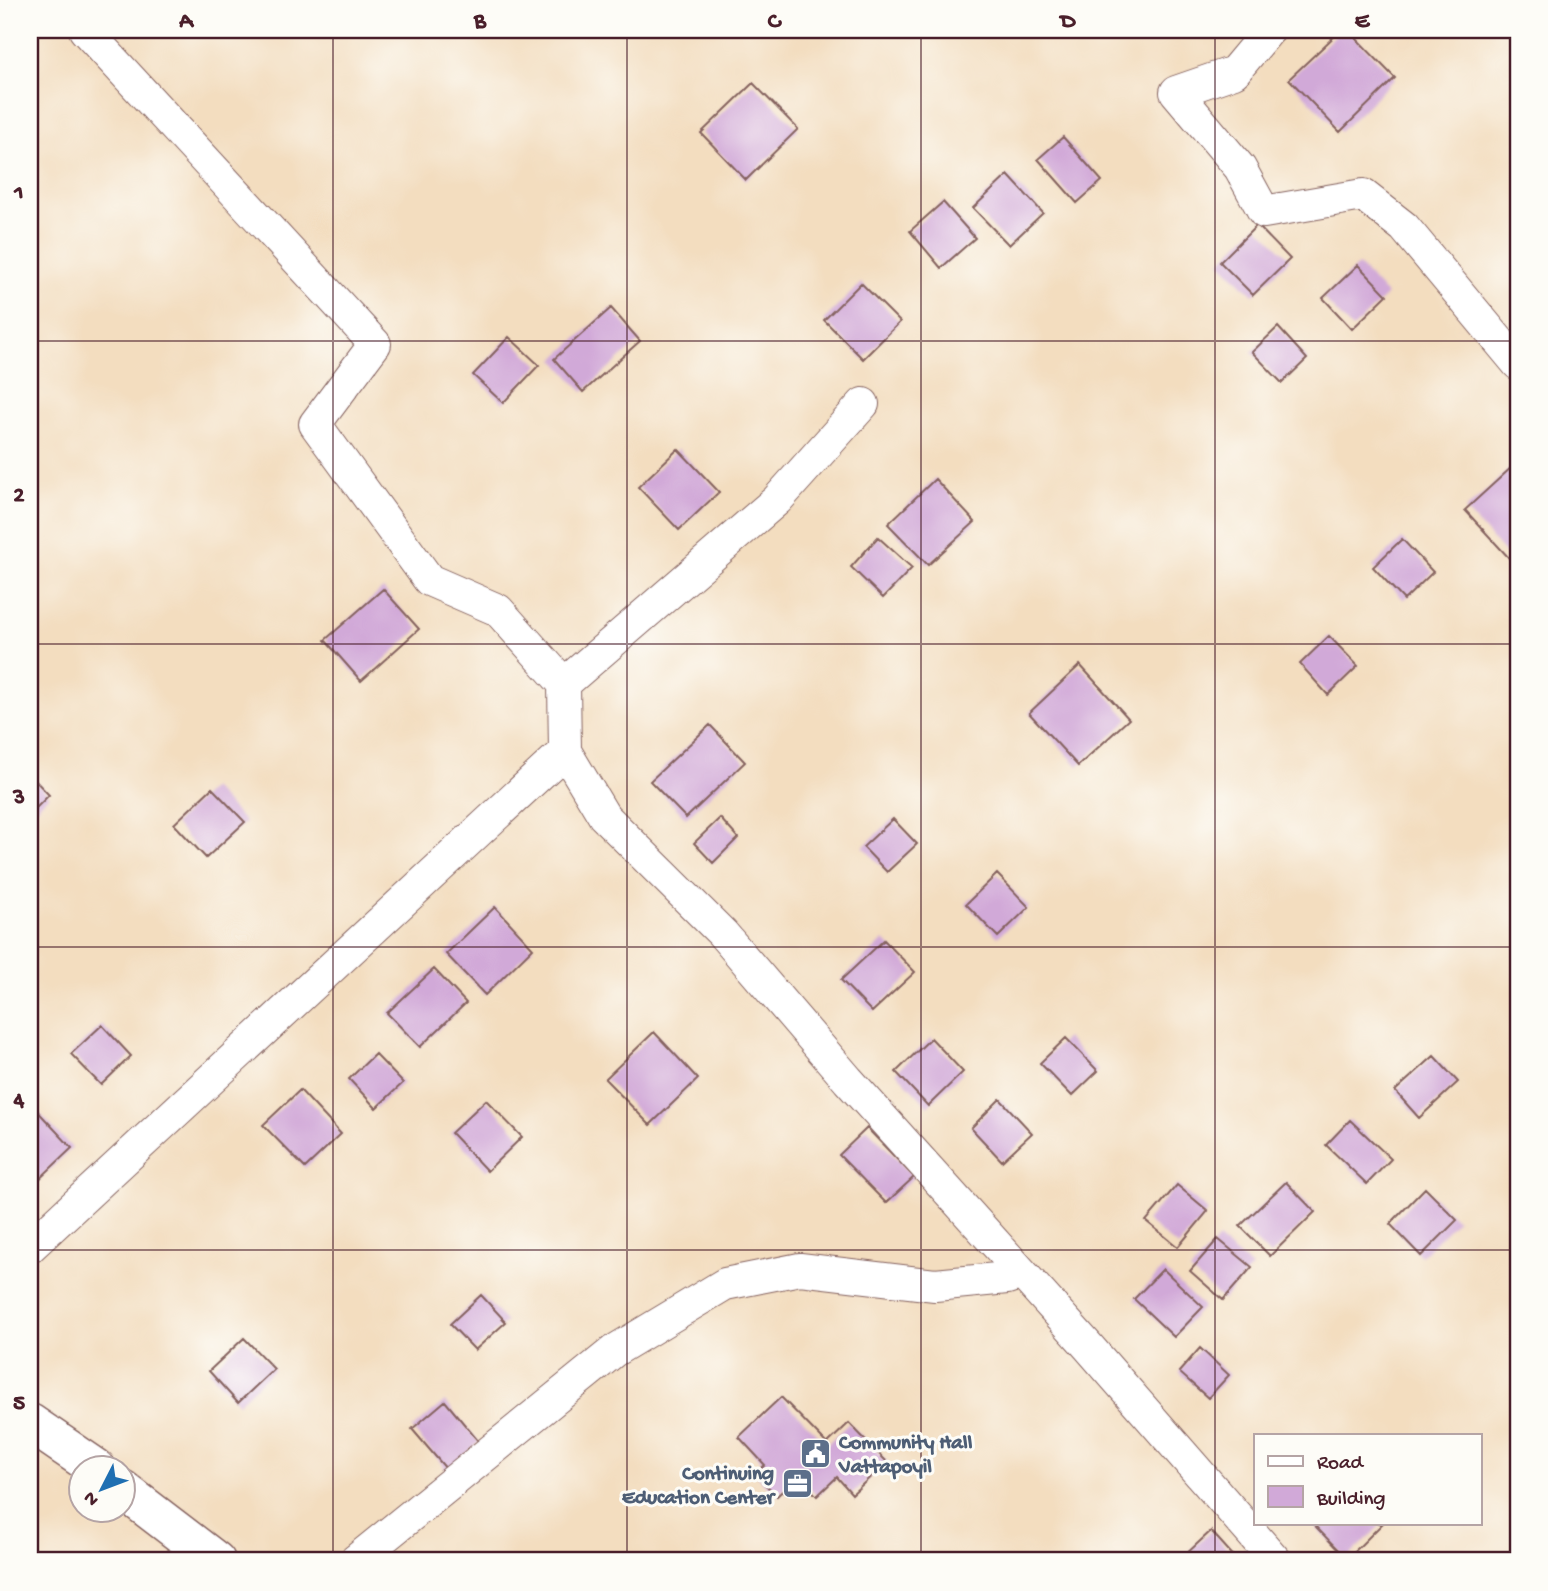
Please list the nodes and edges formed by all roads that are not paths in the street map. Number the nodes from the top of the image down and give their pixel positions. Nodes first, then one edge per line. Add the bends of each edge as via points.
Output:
1 (85, 30) edge
2 (1269, 30) edge
3 (1518, 364) edge
4 (863, 404) dead end
5 (564, 684) junction
6 (565, 751) junction
7 (30, 1248) edge
8 (1022, 1273) junction
9 (30, 1423) edge
10 (75, 1454) edge
11 (136, 1500) edge
12 (216, 1561) edge
13 (355, 1561) edge
14 (1276, 1561) edge

1 - 5 street via 375,344 314,424 429,580 498,610
2 - 3 street via 1234,72 1176,92 1240,168 1264,212 1363,195 1404,227
4 - 5 street via 777,500
5 - 6 street
6 - 7 street
6 - 8 street via 604,816 722,933
8 - 13 street via 935,1286 800,1269 725,1284 614,1351
8 - 14 street
9 - 10 main road
11 - 12 main road

